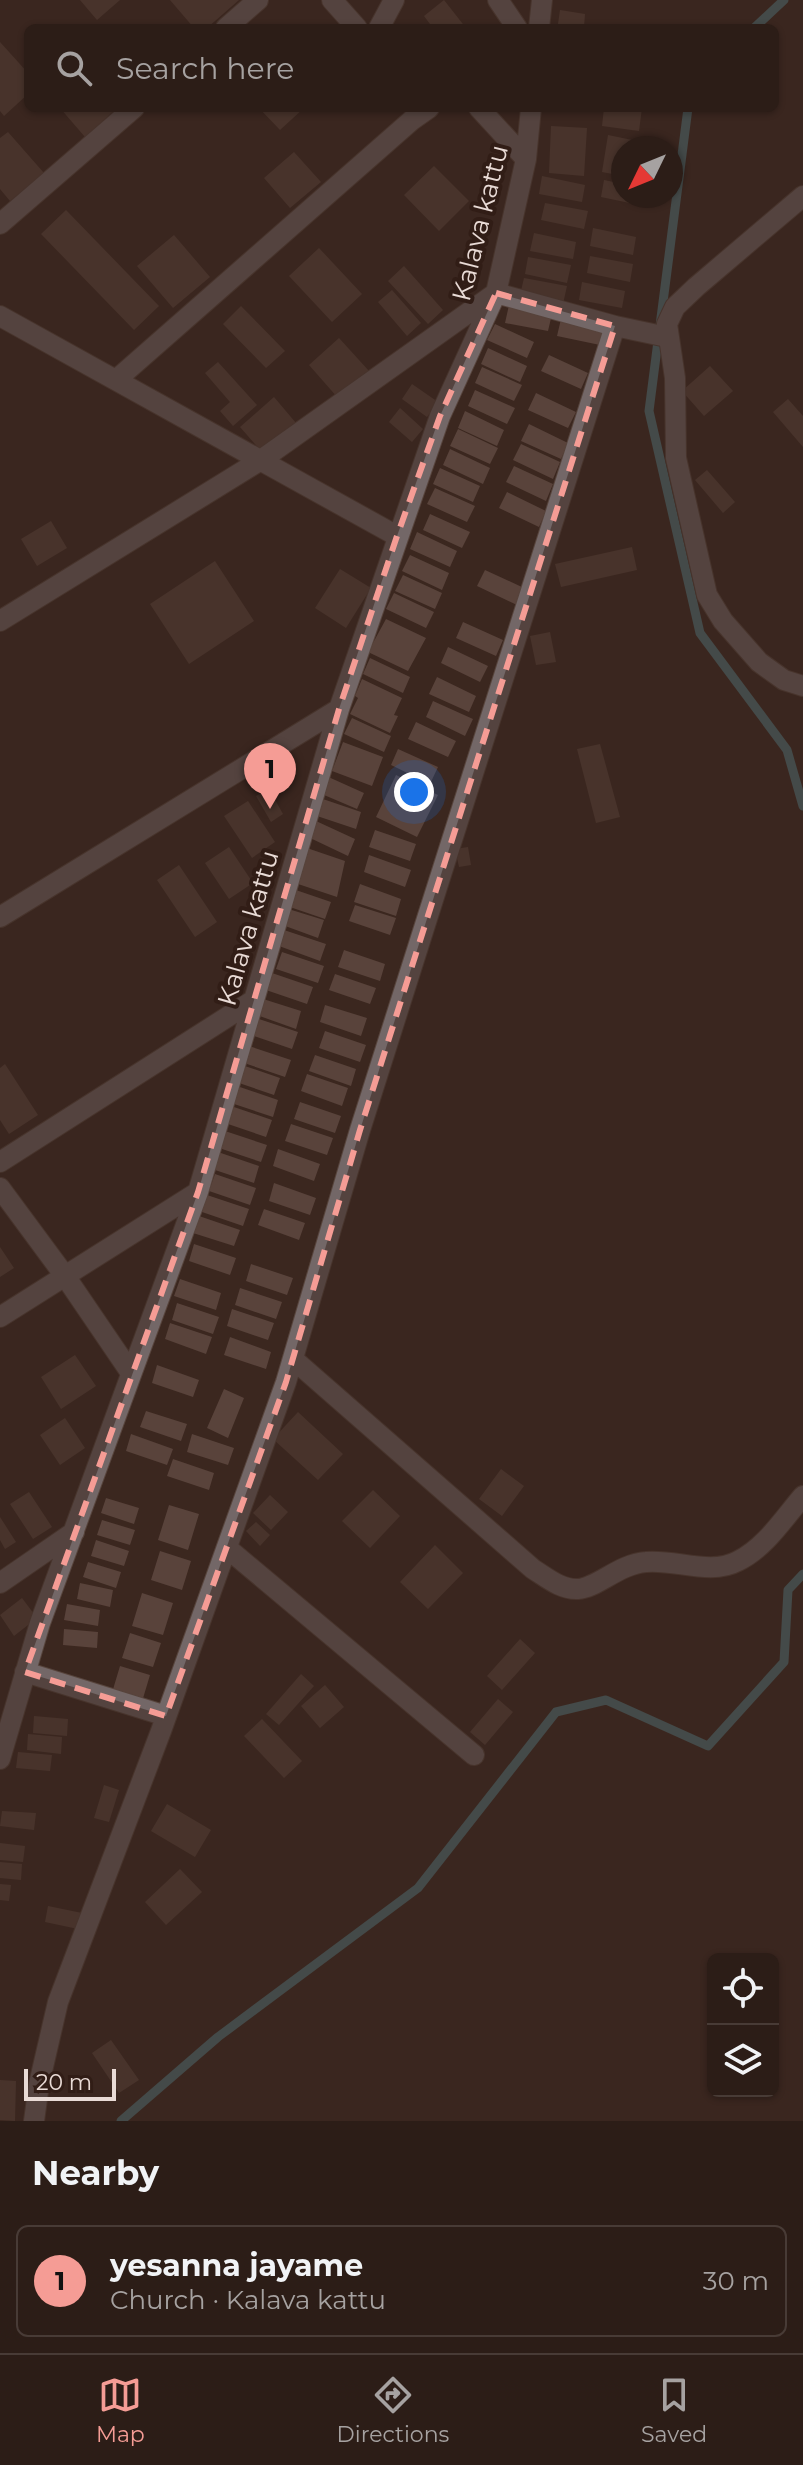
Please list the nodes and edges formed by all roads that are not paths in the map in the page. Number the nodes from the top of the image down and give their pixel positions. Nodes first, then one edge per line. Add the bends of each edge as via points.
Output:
1 (258, 0) edge
2 (332, 0) edge
3 (394, 0) edge
4 (498, 0) edge
5 (542, 0) edge
6 (231, 24) edge
7 (353, 24) edge
8 (381, 24) edge
9 (514, 24) edge
10 (539, 24) edge
11 (129, 112) edge
12 (423, 112) edge
13 (483, 112) edge
14 (531, 112) edge
15 (526, 159) junction
16 (803, 196) edge
17 (0, 224) edge
18 (496, 293) junction
19 (1, 319) edge
20 (615, 326) junction
21 (664, 337) junction
22 (116, 380) junction
23 (261, 460) junction
24 (397, 536) junction
25 (0, 621) edge
26 (803, 686) edge
27 (339, 709) junction
28 (0, 917) edge
29 (254, 1000) junction
30 (0, 1162) edge
31 (0, 1188) edge
32 (198, 1192) junction
33 (65, 1276) junction
34 (0, 1317) edge
35 (293, 1359) junction
36 (131, 1373) junction
37 (803, 1496) edge
38 (74, 1532) junction
39 (227, 1548) junction
40 (0, 1583) edge
41 (25, 1672) junction
42 (166, 1716) junction
43 (474, 1755) dead end
44 (0, 1759) edge
45 (34, 2121) edge

1 - 6 street
2 - 7 street
3 - 8 street
4 - 9 street
5 - 10 street
11 - 17 street
12 - 22 street
13 - 15 street
14 - 15 street, Kalava kattu
15 - 18 street, Kalava kattu
16 - 21 street via 675,307
18 - 20 street
18 - 23 street
18 - 24 street, Kalava kattu via 440,416
19 - 22 street
20 - 21 street
20 - 35 street via 360,1130
21 - 26 street via 675,378 678,473 707,595 759,662
22 - 23 street
23 - 24 street
23 - 25 street
24 - 27 street, Kalava kattu
27 - 28 street
27 - 29 street, Kalava kattu
29 - 30 street
29 - 32 street, Kalava kattu
31 - 33 street
32 - 33 street
32 - 36 street, Kalava kattu
33 - 34 street
33 - 36 street
35 - 37 street via 533,1569 562,1586 579,1589 648,1561 719,1568 736,1562 761,1543
35 - 39 street
36 - 38 street, Kalava kattu
38 - 40 street
38 - 41 street, Kalava kattu
39 - 42 street
39 - 43 street
41 - 42 street
41 - 44 street, Kalava kattu
42 - 45 street via 58,2002

